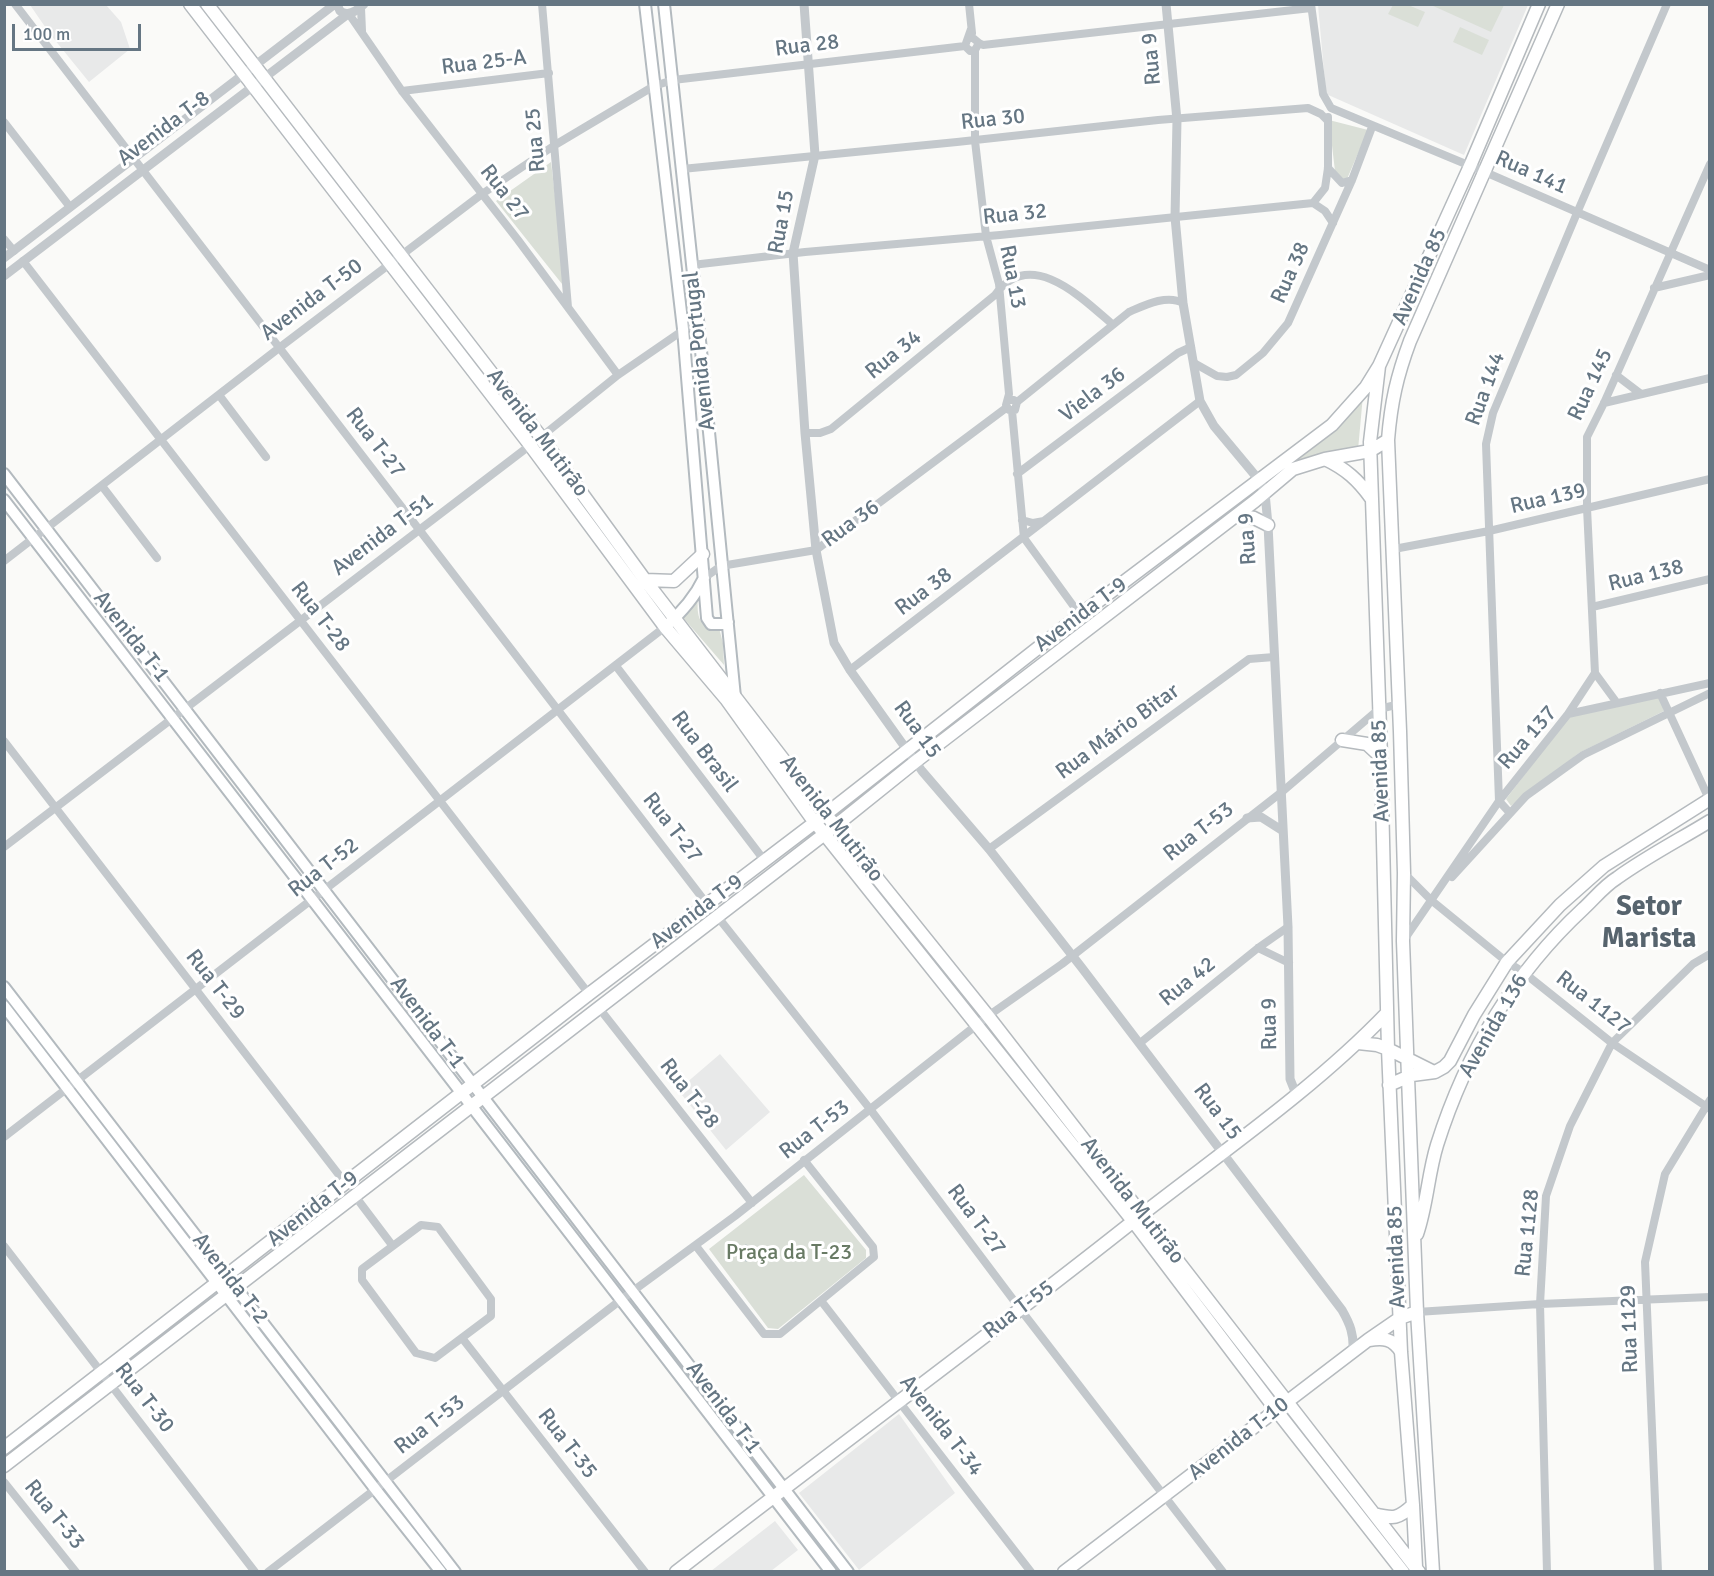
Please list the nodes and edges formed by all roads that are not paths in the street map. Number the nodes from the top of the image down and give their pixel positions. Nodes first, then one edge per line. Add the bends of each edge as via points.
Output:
1 (15, 4) edge
2 (190, 4) edge
3 (207, 4) edge
4 (336, 4) edge
5 (542, 4) edge
6 (645, 4) edge
7 (664, 4) edge
8 (804, 4) edge
9 (969, 4) edge
10 (1166, 4) edge
11 (1539, 4) edge
12 (1558, 4) edge
13 (1667, 4) edge
14 (362, 6) edge
15 (1311, 6) edge
16 (349, 14) junction
17 (1169, 24) junction
18 (362, 33) junction
19 (972, 44) junction
20 (810, 63) junction
21 (254, 65) junction
22 (549, 73) junction
23 (243, 74) junction
24 (264, 78) junction
25 (673, 80) junction
26 (253, 86) junction
27 (654, 86) junction
28 (423, 88) junction
29 (402, 91) junction
30 (1316, 101) junction
31 (410, 102) junction
32 (1338, 112) junction
33 (1177, 120) junction
34 (1327, 120) junction
35 (4, 122) edge
36 (1372, 127) junction
37 (975, 141) junction
38 (555, 145) junction
39 (815, 155) junction
40 (134, 158) junction
41 (1710, 164) edge
42 (1470, 166) junction
43 (1328, 168) junction
44 (682, 169) junction
45 (143, 170) junction
46 (1485, 172) junction
47 (1352, 180) junction
48 (482, 194) junction
49 (1313, 204) junction
50 (70, 207) junction
51 (1577, 213) junction
52 (1175, 216) junction
53 (1333, 223) junction
54 (986, 236) junction
55 (4, 239) edge
56 (14, 251) junction
57 (793, 253) junction
58 (1670, 253) junction
59 (401, 255) junction
60 (4, 258) edge
61 (23, 261) junction
62 (390, 264) junction
63 (692, 266) junction
64 (1710, 270) edge
65 (1710, 275) edge
66 (4, 276) edge
67 (1000, 286) junction
68 (1654, 288) junction
69 (1183, 303) junction
70 (568, 309) junction
71 (698, 320) junction
72 (1112, 324) junction
73 (683, 329) junction
74 (1191, 347) junction
75 (279, 348) junction
76 (1194, 363) junction
77 (1379, 366) junction
78 (618, 375) junction
79 (1617, 375) junction
80 (1710, 378) edge
81 (1641, 394) junction
82 (219, 395) junction
83 (1200, 401) junction
84 (1604, 403) junction
85 (1011, 406) junction
86 (805, 433) junction
87 (541, 437) junction
88 (161, 440) junction
89 (1388, 440) junction
90 (530, 445) junction
91 (1370, 451) junction
92 (266, 457) dead end
93 (1325, 459) junction
94 (4, 474) edge
95 (1017, 474) junction
96 (1710, 479) edge
97 (1259, 480) junction
98 (102, 486) junction
99 (1265, 493) junction
100 (1372, 499) junction
101 (4, 500) edge
102 (1587, 508) junction
103 (1238, 515) junction
104 (1048, 519) junction
105 (1022, 520) junction
106 (1268, 525) junction
107 (47, 528) junction
108 (420, 530) junction
109 (1489, 531) junction
110 (34, 538) junction
111 (1024, 538) junction
112 (1394, 549) junction
113 (816, 550) junction
114 (703, 554) junction
115 (158, 558) dead end
116 (4, 561) edge
117 (721, 566) junction
118 (704, 578) junction
119 (1710, 579) edge
120 (645, 580) junction
121 (1592, 607) junction
122 (1080, 615) junction
123 (300, 621) junction
124 (728, 622) junction
125 (670, 623) junction
126 (1274, 657) junction
127 (616, 666) junction
128 (850, 670) junction
129 (1595, 673) junction
130 (1710, 683) edge
131 (1660, 693) junction
132 (1710, 693) edge
133 (735, 697) junction
134 (1617, 703) junction
135 (1400, 704) junction
136 (185, 709) junction
137 (558, 710) junction
138 (1379, 710) junction
139 (1670, 712) junction
140 (1568, 714) junction
141 (173, 718) junction
142 (1342, 740) junction
143 (4, 741) edge
144 (906, 750) junction
145 (1381, 757) junction
146 (915, 762) junction
147 (1283, 791) junction
148 (1709, 799) edge
149 (440, 801) junction
150 (1499, 801) junction
151 (56, 808) junction
152 (1509, 812) junction
153 (826, 814) junction
154 (1247, 818) junction
155 (1710, 821) edge
156 (815, 822) junction
157 (836, 825) junction
158 (1283, 831) junction
159 (824, 833) junction
160 (4, 847) edge
161 (989, 849) junction
162 (764, 860) junction
163 (1404, 873) junction
164 (325, 891) junction
165 (314, 899) junction
166 (1431, 900) junction
167 (707, 904) junction
168 (717, 916) junction
169 (1288, 927) junction
170 (1403, 941) junction
171 (1258, 948) junction
172 (1710, 954) edge
173 (1071, 956) junction
174 (1507, 962) junction
175 (1289, 963) junction
176 (1523, 972) junction
177 (4, 987) edge
178 (196, 990) junction
179 (589, 994) junction
180 (4, 1006) edge
181 (599, 1008) junction
182 (1387, 1013) junction
183 (988, 1016) junction
184 (978, 1024) junction
185 (1612, 1042) junction
186 (1140, 1043) junction
187 (1358, 1043) junction
188 (1388, 1048) junction
189 (1407, 1057) junction
190 (1435, 1072) junction
191 (1407, 1077) junction
192 (474, 1084) junction
193 (73, 1085) junction
194 (1389, 1085) junction
195 (462, 1093) junction
196 (1296, 1094) junction
197 (483, 1097) junction
198 (1708, 1105) edge
199 (472, 1106) junction
200 (870, 1109) junction
201 (4, 1137) edge
202 (1222, 1152) junction
203 (804, 1160) junction
204 (346, 1184) junction
205 (355, 1196) junction
206 (752, 1203) junction
207 (1138, 1218) junction
208 (1414, 1241) junction
209 (392, 1245) junction
210 (4, 1246) edge
211 (696, 1246) junction
212 (223, 1280) junction
213 (633, 1291) junction
214 (232, 1292) junction
215 (1710, 1297) edge
216 (622, 1299) junction
217 (1646, 1300) junction
218 (822, 1302) junction
219 (1540, 1304) junction
220 (1021, 1310) junction
221 (1417, 1312) junction
222 (1400, 1318) junction
223 (462, 1338) junction
224 (1368, 1340) junction
225 (1353, 1351) junction
226 (1401, 1352) junction
227 (101, 1372) junction
228 (111, 1385) junction
229 (502, 1391) junction
230 (899, 1401) junction
231 (1287, 1402) junction
232 (1276, 1410) junction
233 (4, 1448) edge
234 (4, 1466) edge
235 (4, 1482) edge
236 (387, 1482) junction
237 (376, 1490) junction
238 (778, 1492) junction
239 (1163, 1493) junction
240 (1413, 1505) junction
241 (1374, 1514) junction
242 (1417, 1570) edge
243 (76, 1572) edge
244 (255, 1572) edge
245 (268, 1572) edge
246 (441, 1572) edge
247 (455, 1572) edge
248 (645, 1572) edge
249 (676, 1572) edge
250 (831, 1572) edge
251 (848, 1572) edge
252 (1031, 1572) edge
253 (1064, 1572) edge
254 (1223, 1572) edge
255 (1403, 1572) edge
256 (1433, 1572) edge
257 (1547, 1572) edge
258 (1658, 1572) edge

1 - 40 street, Rua T-27
2 - 23 main road, Avenida Mutirão
3 - 21 main road, Avenida Mutirão
4 - 16 street via 340,11
4 - 21 street, Avenida T-8
5 - 22 street, Rua 25
6 - 27 main road, Avenida Portugal
7 - 25 main road, Avenida Portugal
8 - 20 street, Rua 15
9 - 19 street, Rua 13
10 - 17 street, Rua 9
11 - 42 main road, Avenida 85
12 - 46 main road, Avenida 85
13 - 51 street, Rua 144
14 - 16 street, Avenida T-8
14 - 18 street
15 - 17 street, Rua 28
15 - 30 street
16 - 18 street, Rua 27
16 - 24 street, Avenida T-8
17 - 19 street, Rua 28
17 - 33 street, Rua 9
18 - 29 street, Rua 27
19 - 20 street, Rua 28
19 - 37 street, Rua 13
20 - 25 street, Rua 28
20 - 39 street, Rua 15
21 - 23 street, Avenida T-8
21 - 24 main road, Avenida Mutirão
22 - 28 street, Rua 25-A
22 - 38 street, Rua 25
23 - 26 main road, Avenida Mutirão
23 - 40 street, Avenida T-8
24 - 26 street, Avenida T-8
24 - 59 main road, Avenida Mutirão
25 - 27 street, Rua 28
25 - 44 main road, Avenida Portugal
26 - 45 street, Avenida T-8
26 - 62 main road, Avenida Mutirão
27 - 38 street, Avenida T-50
27 - 73 main road, Avenida Portugal
28 - 29 street, Rua 25-A
28 - 31 street, Rua 25-A
29 - 31 street, Rua 27
30 - 32 street
30 - 33 street, Rua 30
30 - 34 street
31 - 48 street, Rua 27
32 - 34 street via 1330,114
32 - 36 street, Rua 141
33 - 37 street, Rua 30
33 - 52 street, Rua 9
34 - 43 street
35 - 50 street
36 - 42 street, Rua 141
36 - 47 street, Rua 38
37 - 39 street, Rua 30
37 - 54 street, Rua 13
38 - 48 street, Avenida T-50
38 - 70 street, Rua 25
39 - 44 street, Rua 30
39 - 57 street, Rua 15
40 - 45 street, Rua T-27
40 - 50 street, Avenida T-8
41 - 58 street, Rua 145
42 - 46 street, Rua 141
42 - 77 main road, Avenida 85
43 - 47 street via 1342,183
43 - 49 street via 1325,188
44 - 63 main road, Avenida Portugal
45 - 61 street, Avenida T-8
45 - 75 street, Rua T-27
46 - 51 street, Rua 141
46 - 89 main road, Avenida 85 via 1396,379
47 - 53 street, Rua 38
48 - 59 street, Avenida T-50
48 - 70 street, Rua 27
49 - 52 street, Rua 32
49 - 53 street
50 - 56 street, Avenida T-8
51 - 58 street, Rua 141
51 - 109 street, Rua 144 via 1493,413 1486,444
52 - 54 street, Rua 32
52 - 69 street, Rua 9
53 - 76 street, Rua 38 via 1288,323 1263,353 1236,375 1227,377
54 - 57 street, Rua 32
54 - 67 street, Rua 13
55 - 56 street
56 - 60 street, Avenida T-8
57 - 63 street, Rua 32
57 - 86 street, Rua 15
58 - 64 street, Rua 141
58 - 68 street, Rua 145
59 - 62 street, Avenida T-50
59 - 87 main road, Avenida Mutirão
61 - 66 street, Avenida T-8
61 - 88 street, Rua T-28
62 - 75 street, Avenida T-50
62 - 90 main road, Avenida Mutirão
63 - 71 main road, Avenida Portugal
65 - 68 street
67 - 72 street via 1015,277 1047,278 1071,288
67 - 85 street, Rua 13
67 - 86 street, Rua 34 via 831,429
68 - 79 street, Rua 145
69 - 72 street, Rua 36 via 1170,300 1148,304
69 - 74 street, Rua 9
70 - 78 street, Rua 27
71 - 73 street, Avenida T-51
71 - 117 main road, Avenida Portugal
72 - 85 street, Rua 36
73 - 78 street, Avenida T-51
73 - 114 main road, Avenida Portugal
74 - 76 street, Rua 9
74 - 95 street, Viela 36
75 - 82 street, Avenida T-50
75 - 108 street, Rua T-27
76 - 83 street, Rua 9
77 - 91 main road, Avenida 85
77 - 97 main road, Avenida T-9 via 1332,425
78 - 87 street, Avenida T-51
79 - 81 street
79 - 84 street, Rua 145
80 - 81 street
81 - 84 street
82 - 88 street, Avenida T-50
82 - 92 street
83 - 97 street, Rua 9 via 1214,426
83 - 104 street, Rua 38
84 - 102 street, Rua 145 via 1587,437
85 - 95 street, Rua 13
85 - 113 street, Rua 36
86 - 113 street, Rua 15
87 - 90 street, Avenida T-51
87 - 120 main road, Avenida Mutirão
88 - 98 street, Avenida T-50
88 - 123 street, Rua T-28
89 - 91 main road, Avenida T-9
89 - 112 main road, Avenida 85
90 - 108 street, Avenida T-51
90 - 125 main road, Avenida Mutirão
91 - 93 main road, Avenida T-9
91 - 100 main road, Avenida 85
93 - 99 main road, Avenida T-9 via 1293,469
93 - 100 main road via 1354,476
94 - 107 main road, Avenida T-1
95 - 105 street, Rua 13
96 - 102 street, Rua 139
97 - 99 street, Rua 9
97 - 122 main road, Avenida T-9
98 - 107 street, Avenida T-50
98 - 115 street
99 - 103 main road, Avenida T-9
99 - 106 street, Rua 9
100 - 138 main road, Avenida 85
101 - 110 main road, Avenida T-1
102 - 109 street, Rua 139
102 - 121 street, Rua 145
103 - 106 main road
103 - 146 main road, Avenida T-9
104 - 105 street via 1033,523
104 - 111 street, Rua 38
105 - 111 street, Rua 13
106 - 126 street, Rua 9
107 - 110 street, Avenida T-50
107 - 136 main road, Avenida T-1
108 - 123 street, Avenida T-51
108 - 137 street, Rua T-27
109 - 112 street, Rua 139
109 - 150 street, Rua 144
110 - 116 street, Avenida T-50
110 - 141 main road, Avenida T-1
111 - 122 street, Rua 13
111 - 128 street, Rua 38
112 - 135 main road, Avenida 85
113 - 117 street, Rua 36
113 - 128 street, Rua 15 via 834,643
114 - 118 main road, Avenida Portugal
114 - 120 main road via 674,581
117 - 118 street, Rua 36
117 - 124 main road, Avenida Portugal
118 - 124 main road, Avenida Portugal via 707,618 711,624
118 - 125 main road, Rua 36 via 699,590
119 - 121 street, Rua 138
120 - 125 main road, Avenida Mutirão
121 - 129 street, Rua 145
122 - 144 main road, Avenida T-9
123 - 136 street, Avenida T-51
123 - 149 street, Rua T-28
124 - 133 main road, Avenida Portugal
125 - 127 street, Rua T-52
125 - 133 main road, Avenida Mutirão
125 - 156 main road, Avenida Mutirão
126 - 147 street, Rua 9
126 - 161 street, Rua Mário Bitar via 1249,659
127 - 137 street, Rua T-52
127 - 162 street, Rua Brasil
128 - 144 street, Rua 15
129 - 134 street
129 - 140 street
130 - 131 street, Rua 137
131 - 134 street, Rua 137
131 - 139 street
132 - 139 street, Rua 137
133 - 153 main road, Avenida Mutirão
134 - 140 street, Rua 137
135 - 138 street
135 - 163 main road, Avenida 85
136 - 141 street, Avenida T-51
136 - 164 main road, Avenida T-1
137 - 149 street, Rua T-52
137 - 167 street, Rua T-27
138 - 142 street, Rua T-53
138 - 145 main road, Avenida 85
139 - 148 street
139 - 152 street, Rua 137 via 1583,754
140 - 150 street, Rua 137
141 - 151 street, Avenida T-51
141 - 165 main road, Avenida T-1
142 - 145 main road via 1366,744
142 - 147 street, Rua T-53
143 - 151 street, Rua T-29
144 - 146 street, Rua 15
144 - 153 main road, Avenida T-9
145 - 182 main road, Avenida 85
146 - 157 main road, Avenida T-9
146 - 161 street, Rua 15
147 - 154 street, Rua T-53
147 - 158 street, Rua 9
148 - 174 main road, Avenida 136 via 1605,866 1560,905
149 - 164 street, Rua T-52
149 - 179 street, Rua T-28
150 - 152 street
150 - 166 street, Rua 137
151 - 160 street, Avenida T-51
151 - 178 street, Rua T-29
152 - 166 street, Rua 137
153 - 156 main road, Avenida T-9
153 - 157 main road, Avenida Mutirão
154 - 158 street via 1262,817
154 - 173 street, Rua T-53
155 - 176 main road, Avenida 136 via 1615,879 1562,928
156 - 159 main road, Avenida Mutirão
156 - 162 main road, Avenida T-9
157 - 159 main road, Avenida T-9
157 - 183 main road, Avenida Mutirão
158 - 169 street, Rua 9
159 - 168 main road, Avenida T-9
159 - 184 main road, Avenida Mutirão
161 - 173 street, Rua 15
162 - 167 main road, Avenida T-9
163 - 166 street, Rua 1127
163 - 170 main road, Avenida 85
164 - 165 street, Rua T-52
164 - 192 main road, Avenida T-1
165 - 178 street, Rua T-52
165 - 195 main road, Avenida T-1
166 - 170 street, Rua 137
166 - 174 street, Rua 1127
167 - 179 main road, Avenida T-9
168 - 181 main road, Avenida T-9
168 - 200 street, Rua T-27
169 - 171 street, Rua 42
169 - 175 street, Rua 9
170 - 189 main road, Avenida 85
171 - 175 street
171 - 186 street, Rua 42
172 - 185 street, Rua 1128 via 1693,964
173 - 183 street, Rua T-53
173 - 186 street, Rua 15
174 - 176 street, Rua 1127
174 - 190 main road, Avenida 136 via 1450,1060
175 - 196 street, Rua 9 via 1290,1079
176 - 185 street, Rua 1127
176 - 208 main road, Avenida 136 via 1486,1029 1461,1079 1436,1147 1423,1218
177 - 193 main road, Avenida T-2
178 - 193 street, Rua T-52
178 - 204 street, Rua T-29
179 - 192 main road, Avenida T-9
180 - 193 main road, Avenida T-2
181 - 197 main road, Avenida T-9
181 - 206 street, Rua T-28
182 - 187 main road, Rua T-55
182 - 188 main road, Avenida 85
183 - 184 street, Rua T-53
183 - 207 main road, Avenida Mutirão
184 - 200 street, Rua T-53
184 - 207 main road, Avenida Mutirão
185 - 198 street, Rua 1127
185 - 219 street, Rua 1128 via 1570,1126 1546,1196
186 - 202 street, Rua 15
187 - 188 main road
187 - 196 main road, Rua T-55
188 - 189 main road, Avenida 136
188 - 194 main road, Avenida 85
189 - 190 main road, Avenida 136
189 - 191 main road, Avenida 85
190 - 191 main road, Avenida 136
191 - 194 main road, Avenida 136
191 - 208 main road, Avenida 85
192 - 195 main road, Avenida T-9
192 - 197 main road, Avenida T-1
193 - 201 street, Rua T-52
193 - 212 main road, Avenida T-2
194 - 222 main road, Avenida 85
195 - 199 main road, Avenida T-1
195 - 204 main road, Avenida T-9
196 - 202 main road, Rua T-55
197 - 199 main road, Avenida T-9
197 - 213 main road, Avenida T-1
198 - 217 street, Rua 1129 via 1665,1174 1646,1262
199 - 205 main road, Avenida T-9
199 - 216 main road, Avenida T-1
200 - 203 street, Rua T-53
200 - 220 street, Rua T-27
202 - 207 main road, Rua T-55
202 - 225 street, Rua 15 via 1342,1310 1354,1338
203 - 206 street, Rua T-53
203 - 218 street via 873,1247 874,1257
204 - 212 main road, Avenida T-9
205 - 209 street
205 - 214 main road, Avenida T-9
206 - 211 street, Rua T-53
207 - 220 main road, Rua T-55
207 - 231 main road, Avenida Mutirão
207 - 232 main road, Avenida Mutirão
208 - 221 main road, Avenida 85
209 - 223 street via 362,1269 362,1280 416,1353 435,1358
209 - 223 street via 421,1225 438,1227 491,1299 491,1316
210 - 227 street, Rua T-30
211 - 213 street, Rua T-53
211 - 218 street via 764,1334 780,1334
212 - 214 main road, Avenida T-2
212 - 227 main road, Avenida T-9
213 - 216 street, Rua T-53
213 - 238 main road, Avenida T-1
214 - 228 main road, Avenida T-9
214 - 236 main road, Avenida T-2
214 - 237 main road, Avenida T-2
215 - 217 street
216 - 229 street, Rua T-53
216 - 238 main road, Avenida T-1
217 - 219 street
217 - 258 street, Rua 1129
218 - 230 street, Avenida T-34
219 - 221 street
219 - 257 street, Rua 1128
220 - 230 main road, Rua T-55
220 - 239 street, Rua T-27
221 - 222 main road, Avenida T-10
221 - 256 main road, Avenida 85
222 - 224 main road, Avenida T-10
222 - 226 main road, Avenida 85
223 - 229 street, Rua T-35
224 - 225 main road, Avenida T-10
224 - 226 main road via 1388,1339
225 - 231 main road, Avenida T-10
226 - 240 main road, Avenida 85
227 - 228 street, Rua T-30
227 - 233 main road, Avenida T-9
228 - 234 main road, Avenida T-9
228 - 244 street, Rua T-30
229 - 236 street, Rua T-53
229 - 248 street, Rua T-35
230 - 238 main road, Rua T-55
230 - 252 street, Avenida T-34
231 - 232 main road, Avenida T-10
231 - 241 main road, Avenida Mutirão
232 - 239 main road, Avenida T-10
232 - 255 main road, Avenida Mutirão
235 - 243 street, Rua T-33
236 - 237 street, Rua T-53
236 - 247 main road, Avenida T-2
237 - 245 street, Rua T-53
237 - 246 main road, Avenida T-2
238 - 249 main road, Rua T-55
238 - 250 main road, Avenida T-1
238 - 251 main road, Avenida T-1
239 - 253 main road, Avenida T-10
239 - 254 street, Rua T-27
240 - 241 main road via 1405,1513 1390,1518
240 - 242 main road, Avenida 85
241 - 242 main road, Avenida Mutirão

